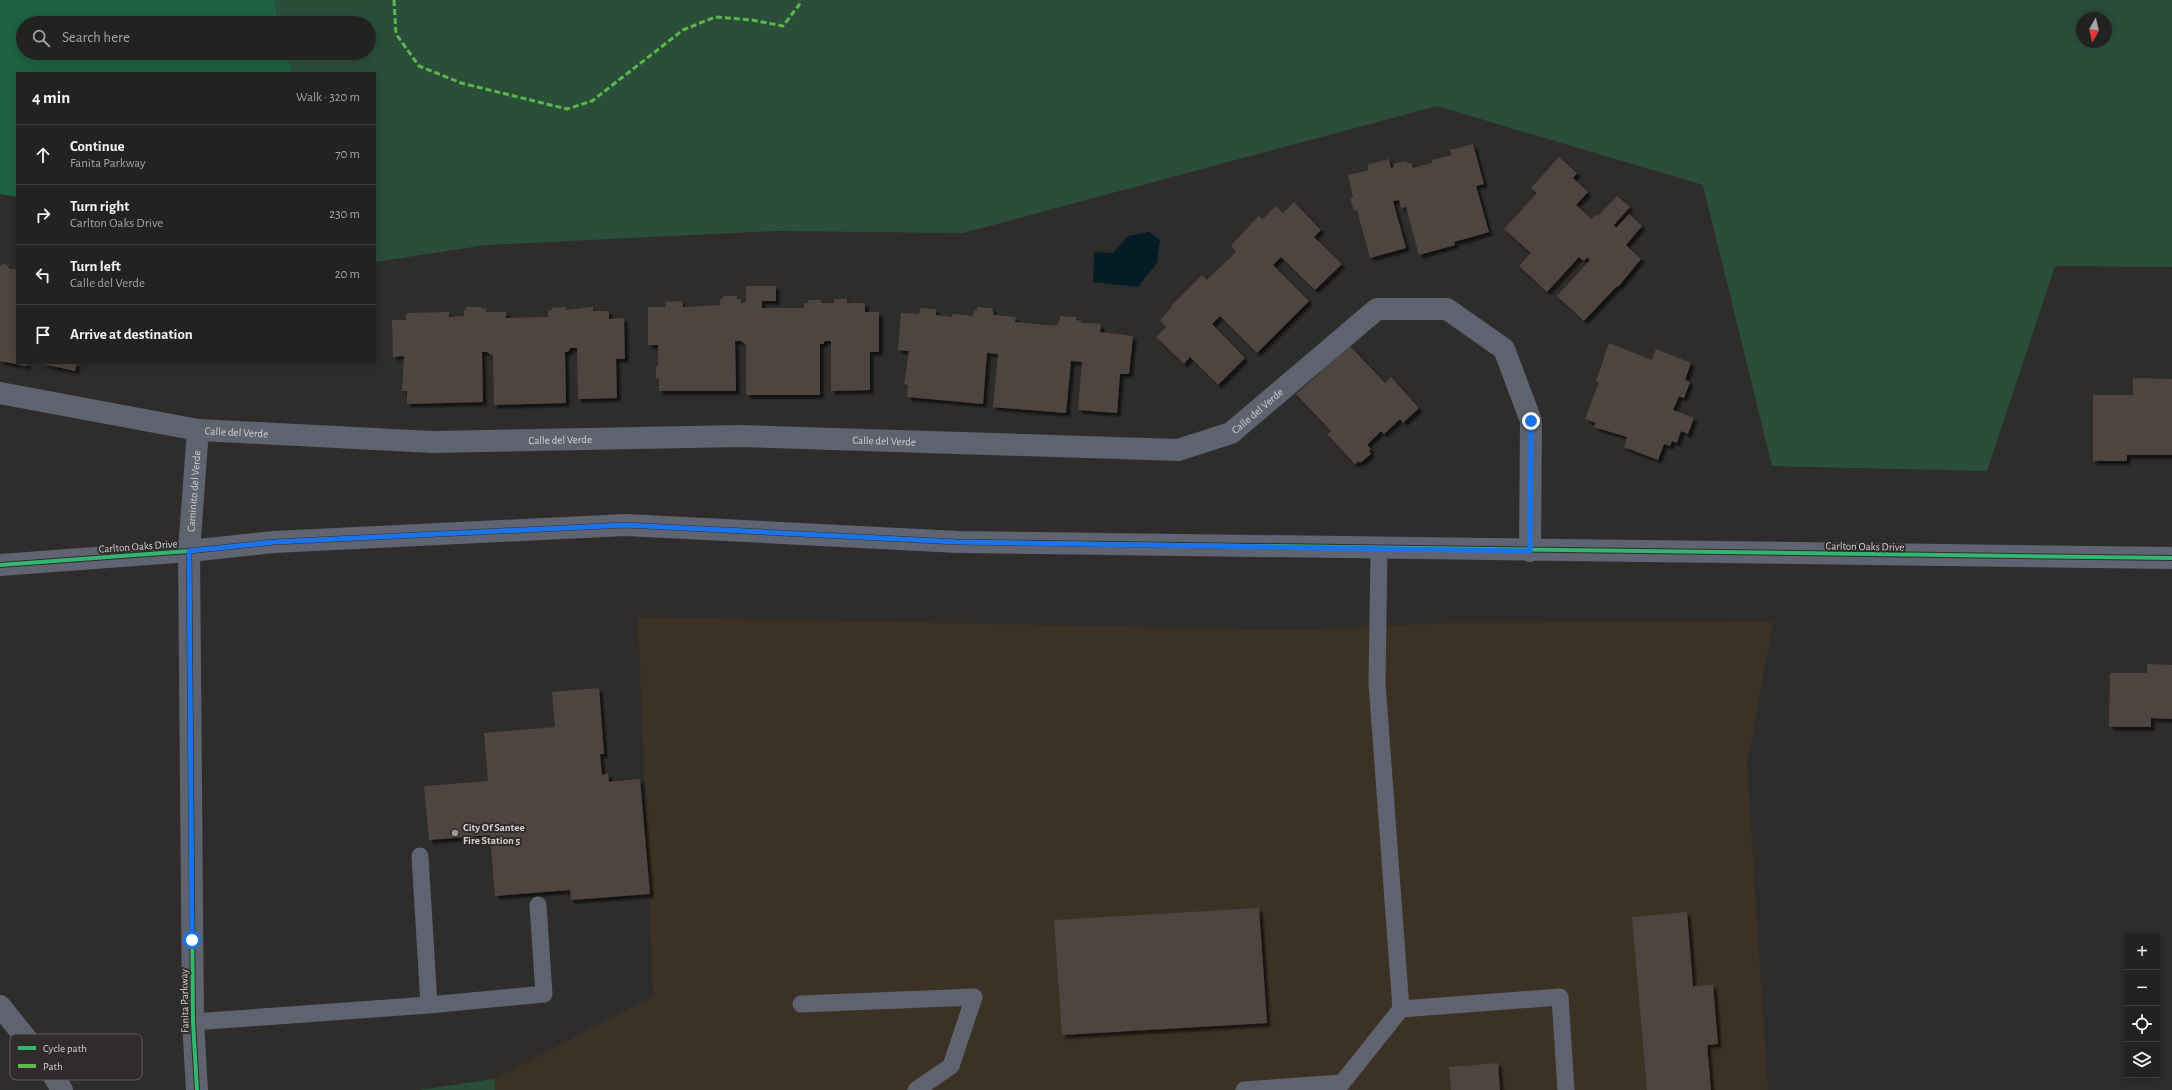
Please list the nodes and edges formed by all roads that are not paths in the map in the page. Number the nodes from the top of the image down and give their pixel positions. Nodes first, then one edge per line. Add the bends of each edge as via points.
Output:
1 (0, 394) edge
2 (198, 430) junction
3 (1379, 549) junction
4 (189, 551) junction
5 (1530, 551) junction
6 (2172, 558) edge
7 (0, 565) edge
8 (420, 856) dead end
9 (538, 905) dead end
10 (801, 1004) dead end
11 (429, 1005) junction
12 (0, 1006) edge
13 (1401, 1008) junction
14 (193, 1022) junction
15 (23, 1034) edge
16 (56, 1080) edge
17 (1343, 1087) edge
18 (62, 1090) edge
19 (197, 1090) edge
20 (916, 1090) edge
21 (1244, 1090) edge
22 (1566, 1090) edge

1 - 2 street, Calle del Verde
2 - 4 street, Caminito del Verde
2 - 5 street, Calle del Verde via 433,442 741,436 1178,450 1231,433 1377,309 1447,309 1504,349 1531,421
3 - 4 main road, Carlton Oaks Drive via 958,542 625,525 274,542
3 - 5 main road, Carlton Oaks Drive
3 - 13 lane via 1377,683
4 - 7 main road, Carlton Oaks Drive
4 - 14 street, Fanita Parkway
5 - 6 main road, Carlton Oaks Drive
8 - 11 lane
9 - 11 lane via 544,994
10 - 20 lane via 974,997 951,1066
11 - 14 lane
12 - 15 street
13 - 17 lane
13 - 22 lane via 1560,997
14 - 19 street, Fanita Parkway
16 - 18 street
17 - 21 lane

